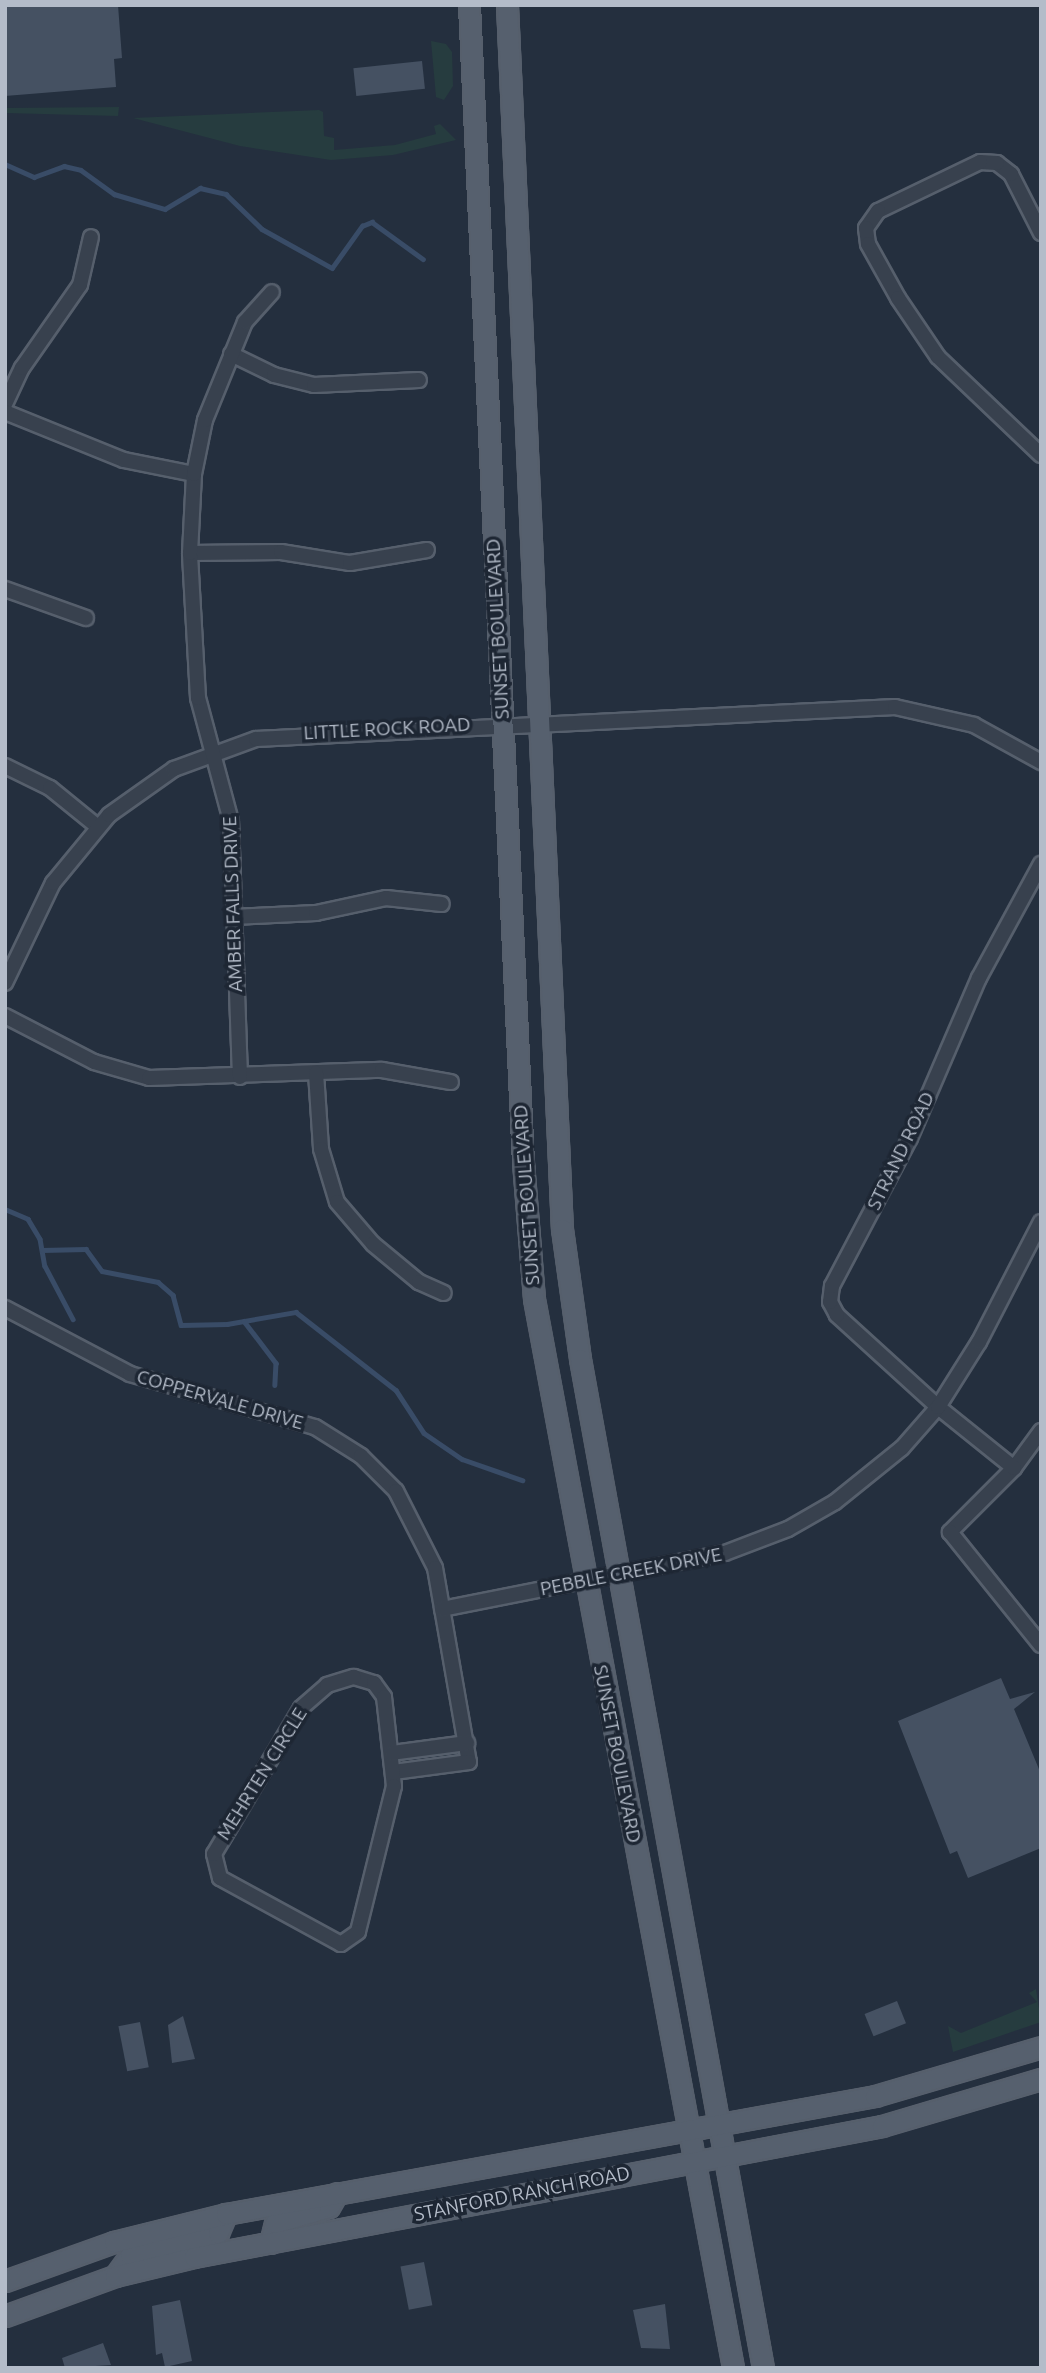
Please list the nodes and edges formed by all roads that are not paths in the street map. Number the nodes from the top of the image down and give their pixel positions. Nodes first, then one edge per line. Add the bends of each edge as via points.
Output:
1 (469, 5) edge
2 (507, 5) edge
3 (1041, 233) edge
4 (91, 237) dead end
5 (272, 292) dead end
6 (231, 354) junction
7 (419, 380) dead end
8 (5, 404) edge
9 (5, 412) edge
10 (1041, 455) edge
11 (194, 474) junction
12 (427, 550) dead end
13 (190, 553) junction
14 (5, 589) edge
15 (86, 618) dead end
16 (539, 722) junction
17 (503, 724) junction
18 (213, 752) junction
19 (1041, 762) edge
20 (5, 766) edge
21 (98, 827) junction
22 (1041, 864) edge
23 (442, 904) dead end
24 (233, 917) junction
25 (5, 983) edge
26 (5, 1016) edge
27 (316, 1073) junction
28 (240, 1077) junction
29 (450, 1082) dead end
30 (1041, 1222) edge
31 (444, 1293) dead end
32 (5, 1308) edge
33 (938, 1407) junction
34 (1041, 1431) edge
35 (1014, 1468) junction
36 (621, 1575) junction
37 (585, 1582) junction
38 (442, 1609) junction
39 (1041, 1645) edge
40 (467, 1743) junction
41 (434, 1748) junction
42 (392, 1753) junction
43 (436, 1766) junction
44 (394, 1772) junction
45 (1041, 2048) edge
46 (1039, 2079) edge
47 (718, 2122) junction
48 (687, 2126) junction
49 (723, 2153) junction
50 (693, 2159) junction
51 (337, 2193) junction
52 (226, 2214) junction
53 (270, 2243) junction
54 (115, 2276) junction
55 (5, 2281) edge
56 (5, 2316) edge
57 (733, 2368) edge
58 (763, 2368) edge

1 - 17 main road, SUNSET BOULEVARD
2 - 16 main road, SUNSET BOULEVARD
3 - 10 street via 1011,174 998,163 980,162 878,211 866,228 868,244 898,298 938,357
4 - 8 street via 80,285 22,368
5 - 6 street, AMBER FALLS DRIVE via 245,322
6 - 7 street via 274,375 314,385
6 - 11 street, AMBER FALLS DRIVE via 205,420
9 - 11 street via 124,460
11 - 13 street, AMBER FALLS DRIVE
12 - 13 street via 350,563 281,552
13 - 18 street, AMBER FALLS DRIVE via 198,698
14 - 15 street
16 - 17 street, LITTLE ROCK ROAD
16 - 19 street, LITTLE ROCK ROAD via 895,707 974,725
16 - 36 main road, SUNSET BOULEVARD via 562,1229 580,1359
17 - 18 street, LITTLE ROCK ROAD via 299,733
17 - 37 main road, SUNSET BOULEVARD via 526,1231 542,1353
18 - 21 street, LITTLE ROCK ROAD via 132,795
18 - 24 street, AMBER FALLS DRIVE via 231,821
20 - 21 street via 50,788
21 - 25 street, LITTLE ROCK ROAD via 39,907
22 - 33 street, STRAND ROAD via 979,978 921,1115 832,1286 830,1302 837,1315
23 - 24 street via 386,898 316,913
24 - 28 street, AMBER FALLS DRIVE
26 - 28 street via 85,1058 128,1074 171,1080
27 - 28 street
27 - 29 street via 382,1070
27 - 31 street via 321,1149 337,1202 373,1244 419,1282
30 - 33 street, PEBBLE CREEK DRIVE via 979,1342
32 - 38 street, COPPERVALE DRIVE via 123,1371 277,1414 340,1441 379,1472 414,1518 433,1561
33 - 35 street, STRAND ROAD
33 - 36 street, PEBBLE CREEK DRIVE via 860,1485 803,1521 725,1553
34 - 35 street
35 - 39 street via 950,1532
36 - 37 street, PEBBLE CREEK DRIVE
36 - 47 main road, SUNSET BOULEVARD
37 - 38 street, PEBBLE CREEK DRIVE
37 - 48 main road, SUNSET BOULEVARD
38 - 40 street, COPPERVALE DRIVE
40 - 41 street
40 - 43 street, COPPERVALE DRIVE via 469,1762
41 - 42 street
41 - 43 street
42 - 44 street, MEHRTEN CIRCLE
42 - 44 street, MEHRTEN CIRCLE via 384,1697 374,1683 354,1677 318,1690 301,1708 218,1843 214,1869 220,1878 322,1938 351,1941 362,1919
43 - 44 street
45 - 47 main road, STANFORD RANCH ROAD via 912,2088
46 - 49 main road, STANFORD RANCH ROAD via 882,2126
47 - 48 main road, STANFORD RANCH ROAD
47 - 49 main road, SUNSET BOULEVARD
48 - 50 main road, SUNSET BOULEVARD
48 - 51 main road, STANFORD RANCH ROAD
49 - 50 main road, STANFORD RANCH ROAD
49 - 58 main road, SUNSET BOULEVARD
50 - 53 main road, STANFORD RANCH ROAD via 519,2198
50 - 57 main road, SUNSET BOULEVARD
51 - 52 main road, STANFORD RANCH ROAD
51 - 53 main road via 329,2207 275,2223
52 - 54 main road via 218,2233 130,2255
52 - 55 main road, STANFORD RANCH ROAD via 114,2242
53 - 54 main road, STANFORD RANCH ROAD
54 - 56 main road, STANFORD RANCH ROAD

